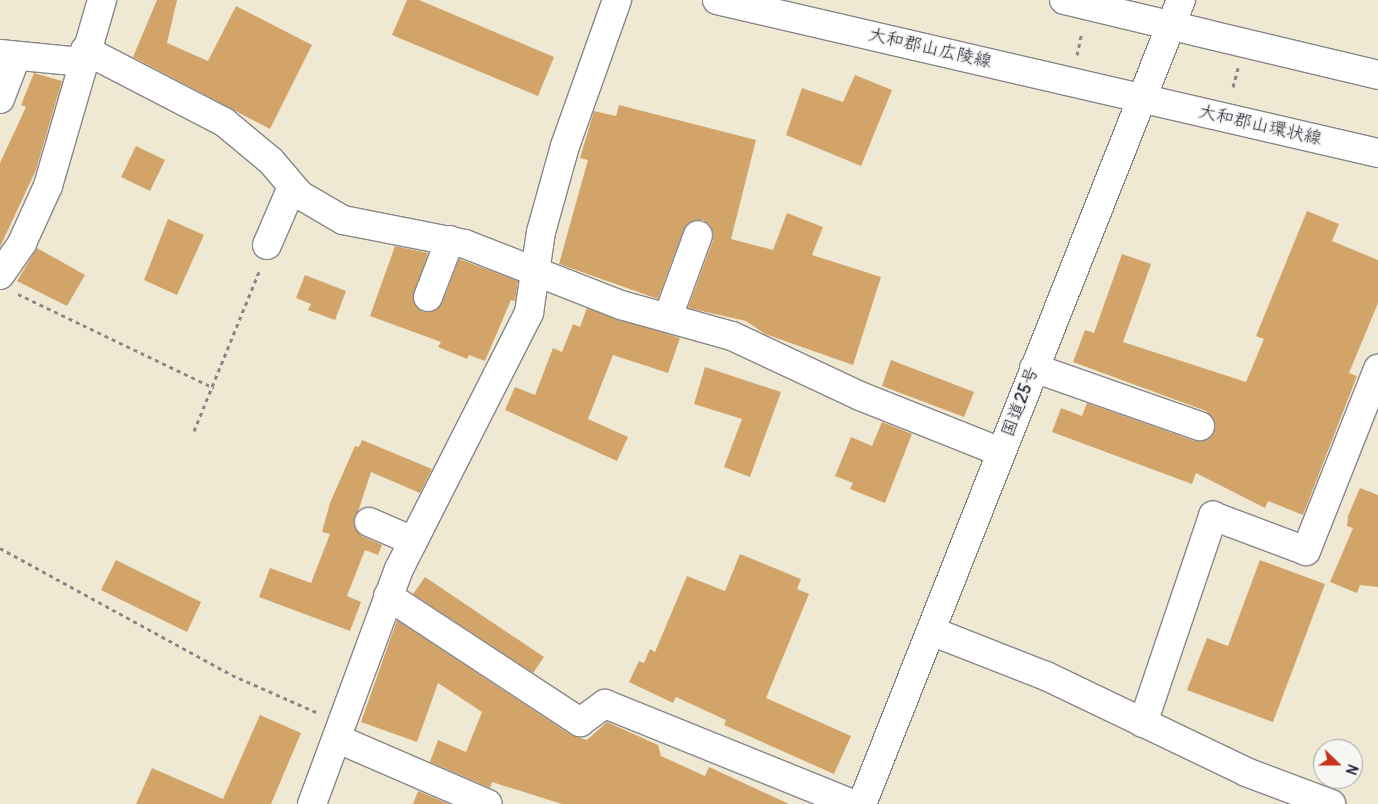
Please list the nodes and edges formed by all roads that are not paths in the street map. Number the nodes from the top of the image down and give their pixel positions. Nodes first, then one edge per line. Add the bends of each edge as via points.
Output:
1 (102, 0) edge
2 (617, 0) edge
3 (717, 0) edge
4 (1064, 0) edge
5 (1181, 0) edge
6 (1171, 26) junction
7 (8, 56) edge
8 (83, 56) junction
9 (1378, 75) edge
10 (0, 99) edge
11 (1142, 99) junction
12 (1378, 153) edge
13 (292, 187) junction
14 (698, 235) dead end
15 (450, 240) junction
16 (266, 245) road end
17 (538, 274) junction
18 (6, 283) edge
19 (428, 297) dead end
20 (668, 316) junction
21 (1034, 368) junction
22 (1378, 369) edge
23 (1200, 426) dead end
24 (1001, 452) junction
25 (368, 522) dead end
26 (413, 541) junction
27 (388, 596) junction
28 (931, 631) junction
29 (1144, 723) junction
30 (341, 732) junction
31 (1320, 802) edge
32 (312, 804) edge
33 (488, 804) edge
34 (853, 804) edge
35 (862, 804) edge

1 - 8 main road
2 - 17 main road via 579,95 542,232
3 - 11 main road, 大和郡山広陵線
4 - 6 main road
5 - 6 main road, 国道25号
6 - 9 main road
6 - 11 main road, 国道25号
7 - 8 main road
7 - 10 main road
8 - 13 main road via 224,122 271,161
8 - 18 main road via 71,116 48,186
11 - 12 main road, 大和郡山環状線
11 - 21 main road, 国道25号
13 - 15 main road via 319,209 343,220
13 - 16 main road
14 - 20 main road
15 - 17 main road
15 - 19 main road
17 - 20 main road
17 - 26 main road via 518,336
20 - 24 main road via 732,336 860,396
21 - 23 main road
21 - 24 main road, 国道25号
22 - 29 main road via 1306,551 1213,516
24 - 28 main road, 国道25号
25 - 26 main road
26 - 27 main road
27 - 30 main road
27 - 34 main road via 580,722 605,704
28 - 29 main road via 1046,676
28 - 35 main road, 国道25号
29 - 31 main road via 1246,772
30 - 32 main road
30 - 33 main road

